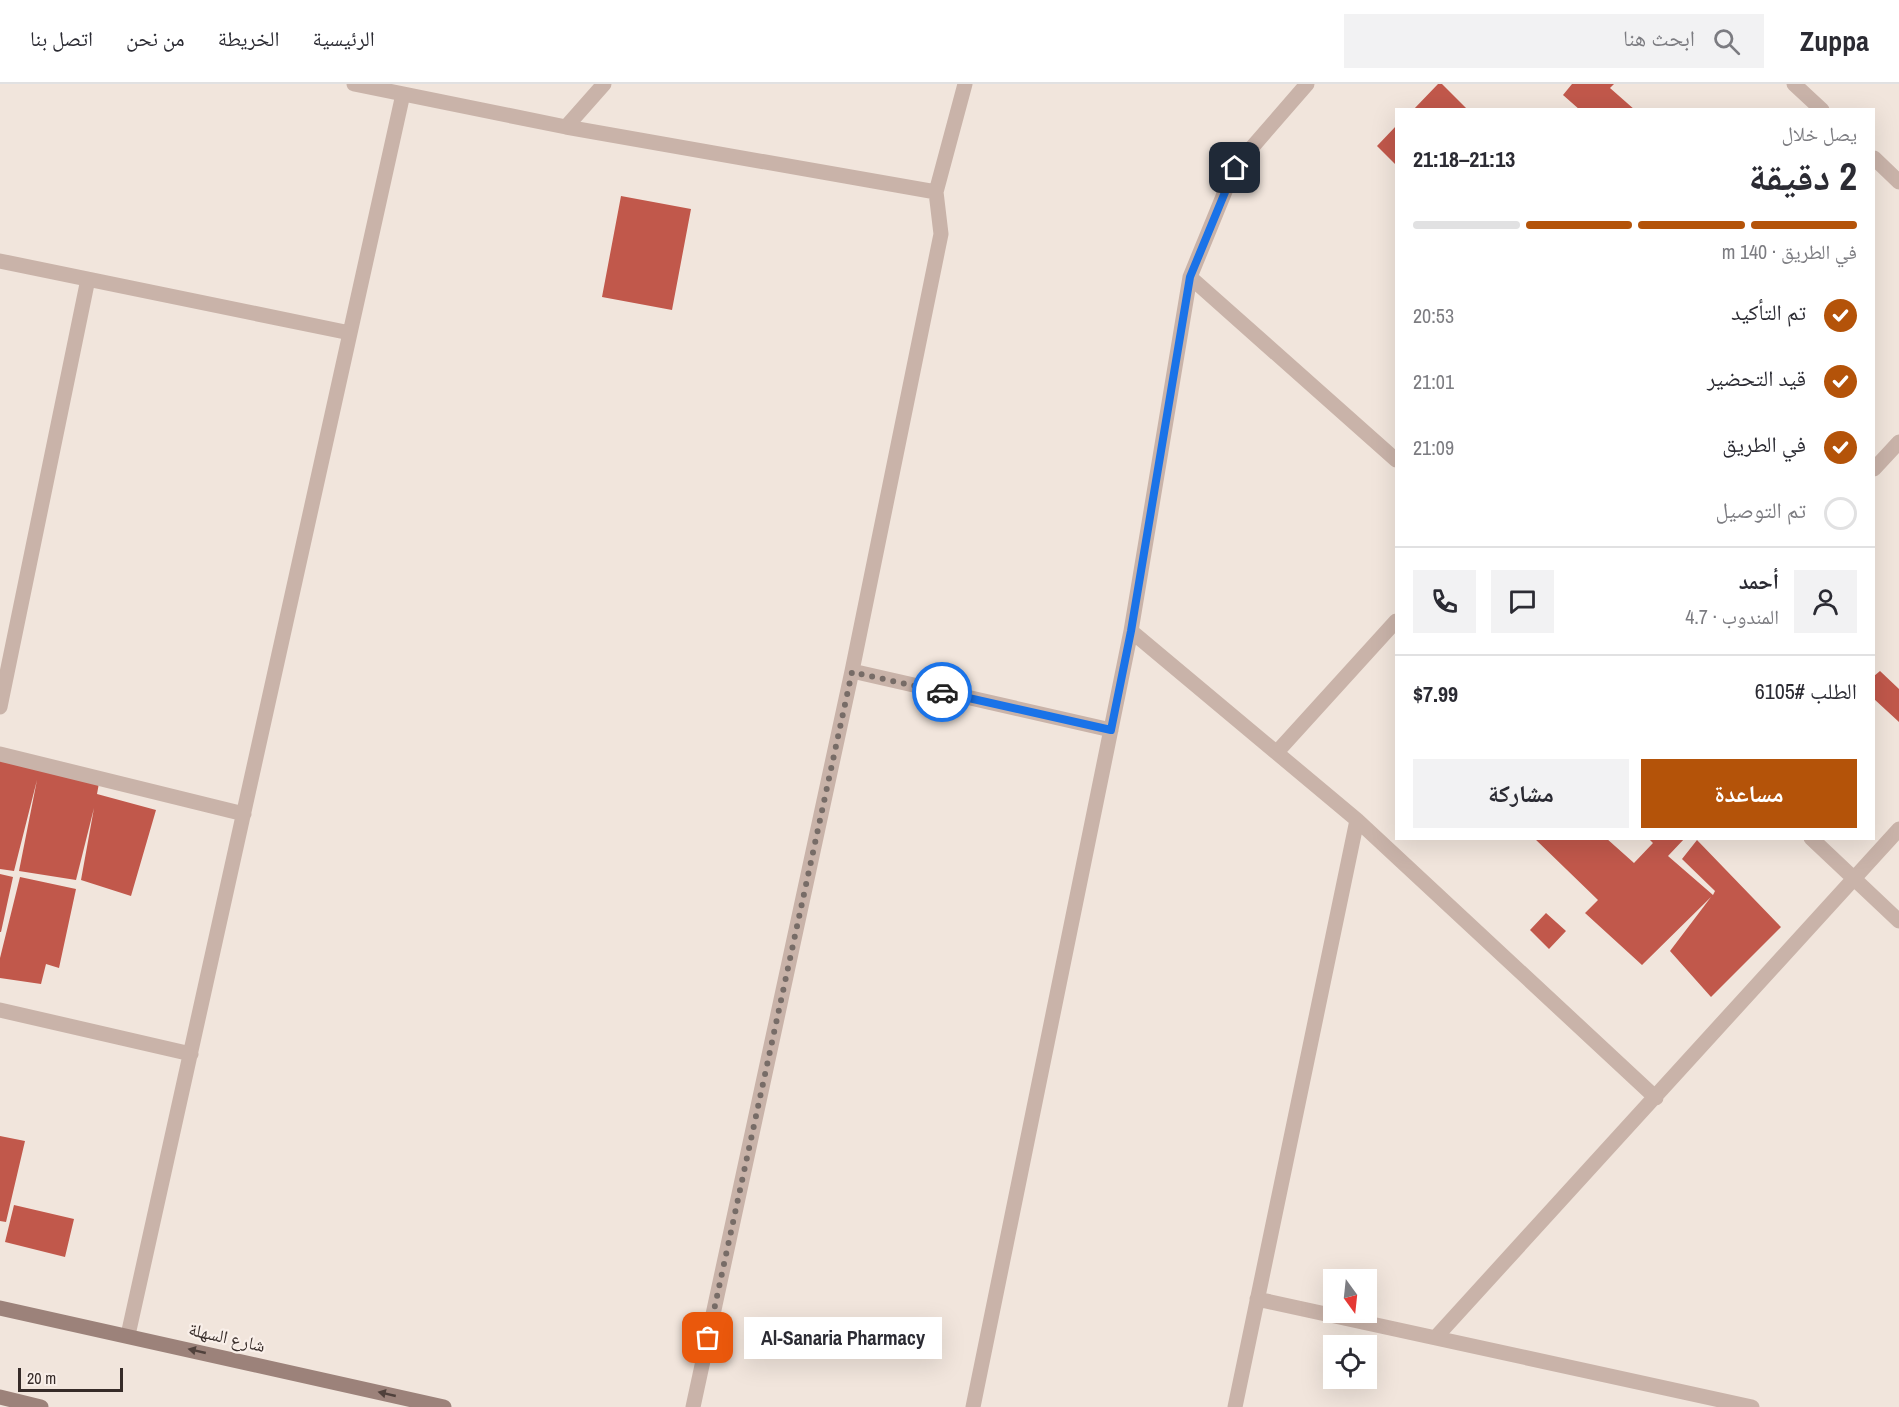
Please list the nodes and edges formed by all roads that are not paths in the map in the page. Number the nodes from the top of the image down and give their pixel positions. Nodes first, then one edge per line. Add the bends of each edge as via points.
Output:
1 (354, 84) edge
2 (604, 84) edge
3 (965, 84) edge
4 (1307, 84) edge
5 (1794, 84) edge
6 (404, 94) junction
7 (1820, 108) edge
8 (566, 127) junction
9 (1875, 159) edge
10 (1899, 182) edge
11 (936, 192) junction
12 (0, 261) edge
13 (1190, 277) junction
14 (88, 279) junction
15 (350, 333) junction
16 (1899, 442) edge
17 (1395, 459) edge
18 (1875, 468) edge
19 (1395, 622) edge
20 (1131, 631) junction
21 (852, 672) junction
22 (0, 707) edge
23 (1111, 730) junction
24 (1277, 752) junction
25 (0, 754) edge
26 (244, 814) junction
27 (1357, 820) junction
28 (1899, 829) edge
29 (1813, 840) edge
30 (1852, 879) junction
31 (1899, 921) edge
32 (0, 1010) edge
33 (191, 1054) junction
34 (1656, 1098) junction
35 (1257, 1299) junction
36 (0, 1308) edge
37 (128, 1335) junction
38 (1436, 1337) junction
39 (0, 1397) edge
40 (41, 1407) edge
41 (444, 1407) edge
42 (693, 1407) edge
43 (973, 1407) edge
44 (1235, 1407) edge
45 (1752, 1407) edge

1 - 6 street
2 - 8 street
3 - 11 street
4 - 13 street via 1235,168
5 - 7 street
6 - 8 street
6 - 15 street
8 - 11 street
9 - 10 street
11 - 21 street via 941,234
12 - 14 street
13 - 17 street
13 - 20 street
14 - 15 street
14 - 22 street
15 - 26 street
16 - 18 street
19 - 24 street
20 - 23 street
20 - 24 street
21 - 23 street
21 - 42 street
23 - 43 street
24 - 27 street
25 - 26 street
26 - 33 street
27 - 34 street
27 - 35 street
28 - 30 street
29 - 30 street
30 - 31 street
30 - 34 street
32 - 33 street
33 - 37 street
34 - 38 street
35 - 38 street
35 - 44 street
36 - 37 main road, شارع السهلة
41 -> 37 main road, شارع السهلة
38 - 45 street
39 - 40 main road

